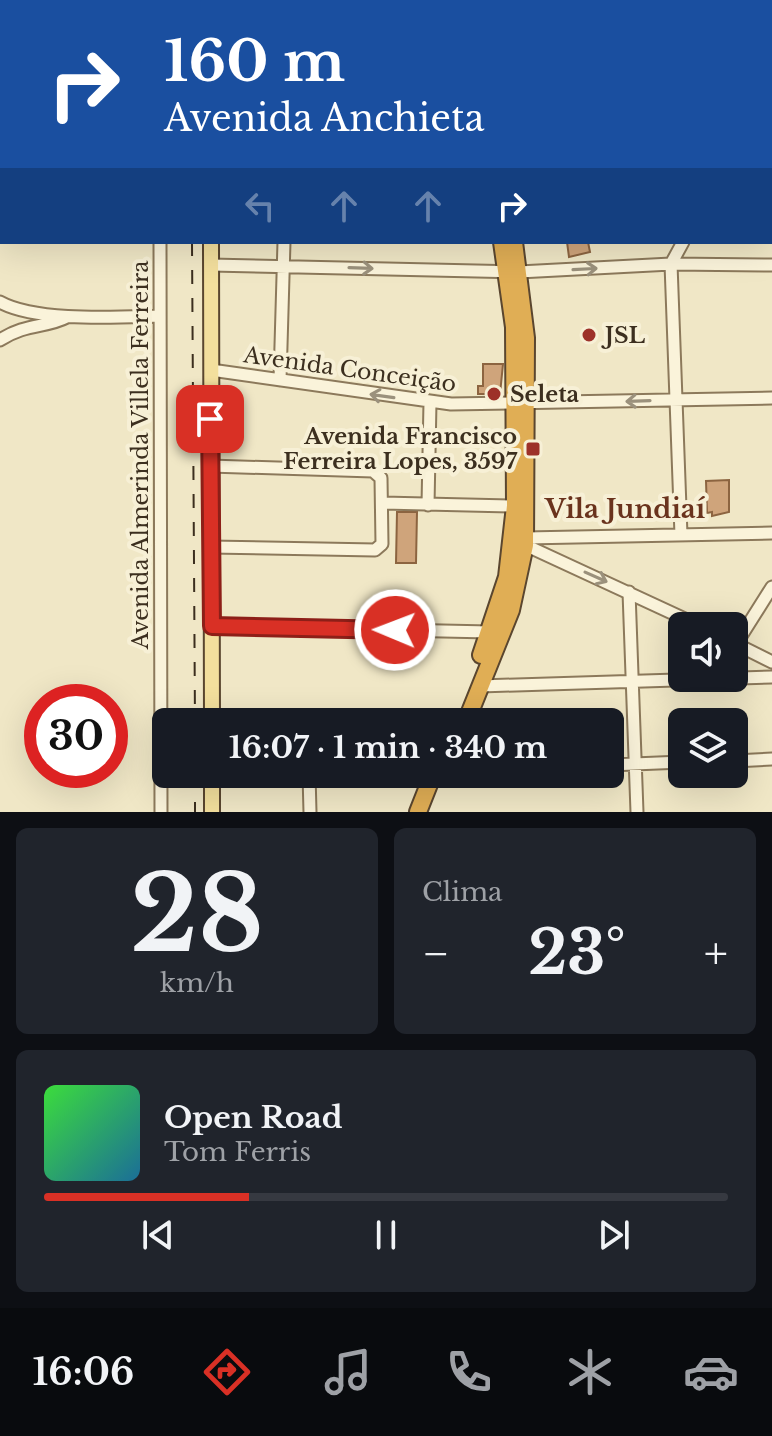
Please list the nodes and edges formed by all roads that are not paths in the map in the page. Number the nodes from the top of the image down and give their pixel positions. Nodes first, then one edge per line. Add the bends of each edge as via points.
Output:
1 (160, 244) edge
2 (211, 244) edge
3 (284, 244) edge
4 (503, 244) edge
5 (514, 244) edge
6 (682, 244) edge
7 (671, 264) junction
8 (211, 265) junction
9 (772, 265) edge
10 (283, 266) junction
11 (513, 272) junction
12 (0, 302) edge
13 (160, 316) junction
14 (67, 317) junction
15 (0, 340) edge
16 (211, 370) junction
17 (280, 380) junction
18 (772, 398) edge
19 (676, 400) junction
20 (430, 402) junction
21 (521, 405) junction
22 (210, 466) junction
23 (383, 503) junction
24 (428, 505) junction
25 (515, 506) junction
26 (772, 533) edge
27 (681, 535) junction
28 (568, 539) junction
29 (526, 541) junction
30 (210, 547) junction
31 (564, 563) junction
32 (772, 587) edge
33 (629, 592) junction
34 (671, 612) edge
35 (748, 623) edge
36 (212, 626) junction
37 (490, 632) junction
38 (748, 650) edge
39 (772, 662) edge
40 (772, 677) edge
41 (632, 682) junction
42 (480, 686) junction
43 (212, 708) edge
44 (460, 708) edge
45 (471, 708) edge
46 (772, 759) edge
47 (748, 760) edge
48 (668, 763) edge
49 (624, 764) edge
50 (635, 764) junction
51 (212, 788) edge
52 (309, 788) edge
53 (427, 788) edge
54 (439, 788) edge
55 (161, 812) edge
56 (212, 812) edge
57 (310, 812) edge
58 (418, 812) edge
59 (430, 812) edge
60 (637, 812) edge

1 - 13 street, Avenida Almerinda Villela Ferreira
2 - 8 main road
3 - 10 street
4 - 11 highway
5 - 11 highway
6 - 7 street
7 - 9 street
11 -> 7 street
7 - 19 street
8 - 10 street
8 - 16 main road
10 -> 11 street
10 - 17 street
11 - 21 highway
12 - 14 street
13 - 14 street
13 - 55 street, Avenida Almerinda Villela Ferreira
14 - 15 street via 28,325
16 - 17 street, Avenida Conceição
16 - 22 main road
20 -> 17 street, Avenida Conceição
18 - 19 street, Avenida Conceição
19 -> 21 street, Avenida Conceição
19 - 27 street
20 - 21 street, Avenida Conceição
20 - 24 street
21 - 25 highway
21 - 29 highway
22 - 23 street via 378,473
22 - 30 main road
23 - 24 street
23 - 30 street via 382,546 375,550
24 - 25 street
25 - 29 highway via 519,538
25 - 37 highway via 507,577
26 - 27 street
27 - 28 street
28 - 29 street
28 - 31 street via 560,552
29 - 31 street
29 - 42 highway via 511,610
30 - 36 main road
31 -> 33 street
32 - 35 street
33 - 34 street
33 - 41 street
36 - 37 street
36 - 43 main road
37 - 44 highway
38 - 39 street
40 - 41 street
41 - 42 street
41 - 50 street
42 - 45 highway
46 - 47 street
48 - 50 street
49 - 50 street
50 - 60 street
51 - 56 main road
52 - 57 street
53 - 58 highway
54 - 59 highway

